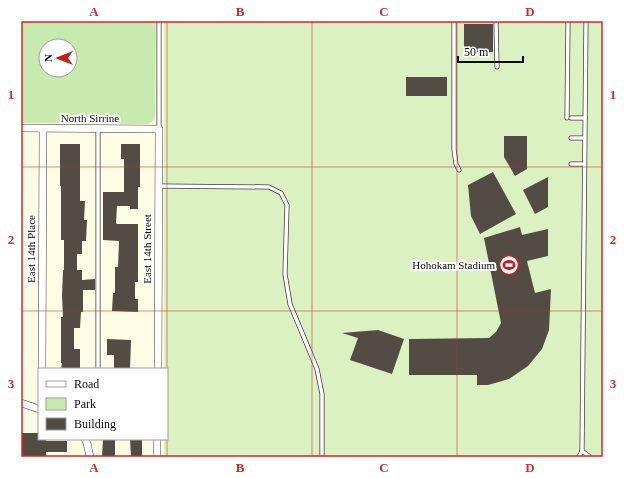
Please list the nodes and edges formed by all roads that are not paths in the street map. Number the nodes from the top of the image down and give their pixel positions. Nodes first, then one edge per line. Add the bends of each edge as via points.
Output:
1 (159, 21) edge
2 (454, 21) edge
3 (496, 21) edge
4 (568, 21) edge
5 (586, 21) edge
6 (497, 67) dead end
7 (585, 118) junction
8 (21, 128) edge
9 (43, 129) junction
10 (98, 129) junction
11 (158, 130) junction
12 (571, 138) dead end
13 (584, 138) junction
14 (571, 164) dead end
15 (584, 164) junction
16 (459, 170) dead end
17 (158, 186) junction
18 (42, 368) edge
19 (98, 368) edge
20 (158, 368) edge
21 (21, 403) edge
22 (38, 409) edge
23 (87, 440) edge
24 (157, 440) edge
25 (582, 451) junction
26 (90, 457) edge
27 (157, 457) edge
28 (322, 457) edge
29 (579, 457) edge
30 (590, 457) edge

1 - 11 lane
2 - 16 lane via 454,149
3 - 6 lane
4 - 7 lane via 569,118
5 - 7 lane
7 - 13 lane
8 - 9 street, North Sirrine
9 - 10 street, North Sirrine
9 - 18 street, East 14th Place
10 - 11 street, North Sirrine
10 - 19 lane
11 - 17 street, East 14th Street
12 - 13 lane
13 - 15 lane
14 - 15 lane
15 - 25 lane
17 - 20 street, East 14th Street
17 - 28 lane via 269,187 281,193 287,205 285,274 290,304 317,369 322,394
21 - 22 street
23 - 26 street
24 - 27 street
25 - 29 lane
25 - 30 lane

